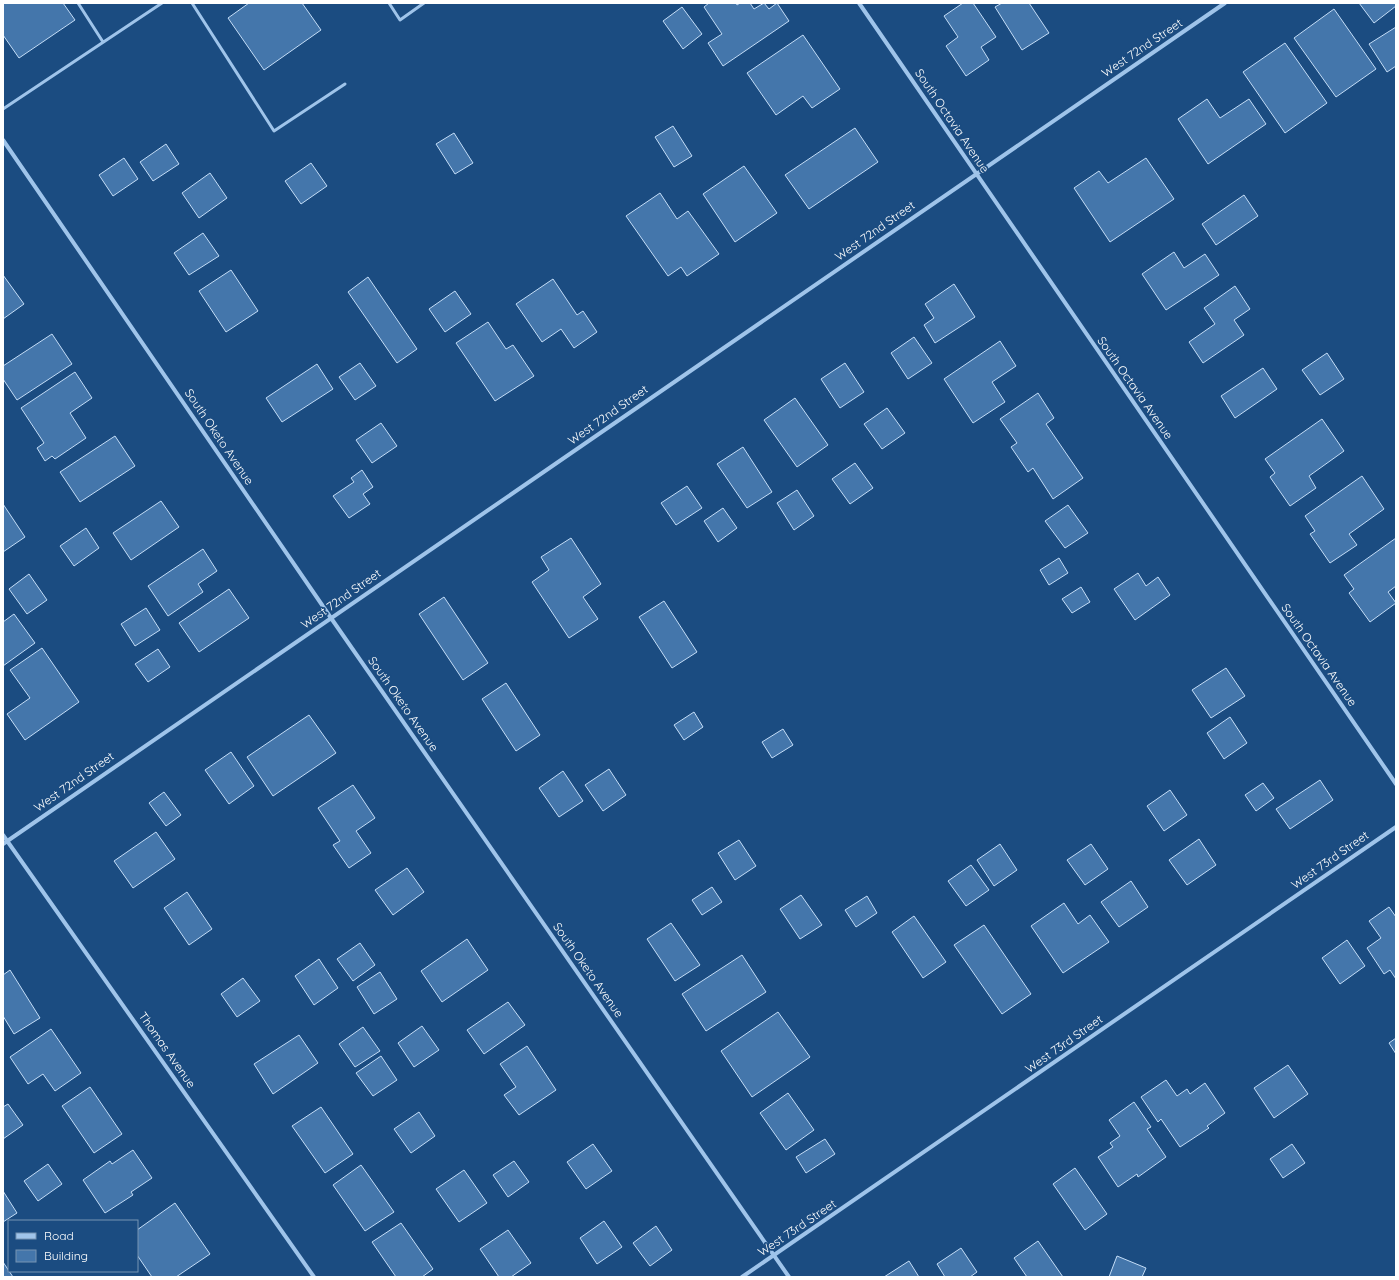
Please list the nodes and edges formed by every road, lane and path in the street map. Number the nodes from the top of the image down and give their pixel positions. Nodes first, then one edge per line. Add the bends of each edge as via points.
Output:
1 (78, 3) edge
2 (162, 3) edge
3 (192, 3) edge
4 (389, 3) edge
5 (424, 3) edge
6 (859, 3) edge
7 (1225, 3) edge
8 (103, 42) junction
9 (345, 84) dead end
10 (3, 109) edge
11 (3, 140) edge
12 (976, 174) junction
13 (331, 618) junction
14 (1396, 784) edge
15 (1396, 827) edge
16 (3, 835) edge
17 (5, 842) edge
18 (774, 1255) junction
19 (314, 1277) edge
20 (742, 1277) edge
21 (789, 1277) edge

1 - 8 lane
2 - 8 lane
3 - 9 lane via 274,131
4 - 5 lane via 400,20
6 - 12 street, South Octavia Avenue
7 - 12 street, West 72nd Street
8 - 10 lane
11 - 13 street, South Oketo Avenue
12 - 13 street, West 72nd Street
12 - 14 street, South Octavia Avenue
13 - 17 street, West 72nd Street
13 - 18 street, South Oketo Avenue
15 - 18 street, West 73rd Street
16 - 17 street, Thomas Avenue
17 - 19 street, Thomas Avenue
18 - 20 street, West 73rd Street
18 - 21 street, South Oketo Avenue

